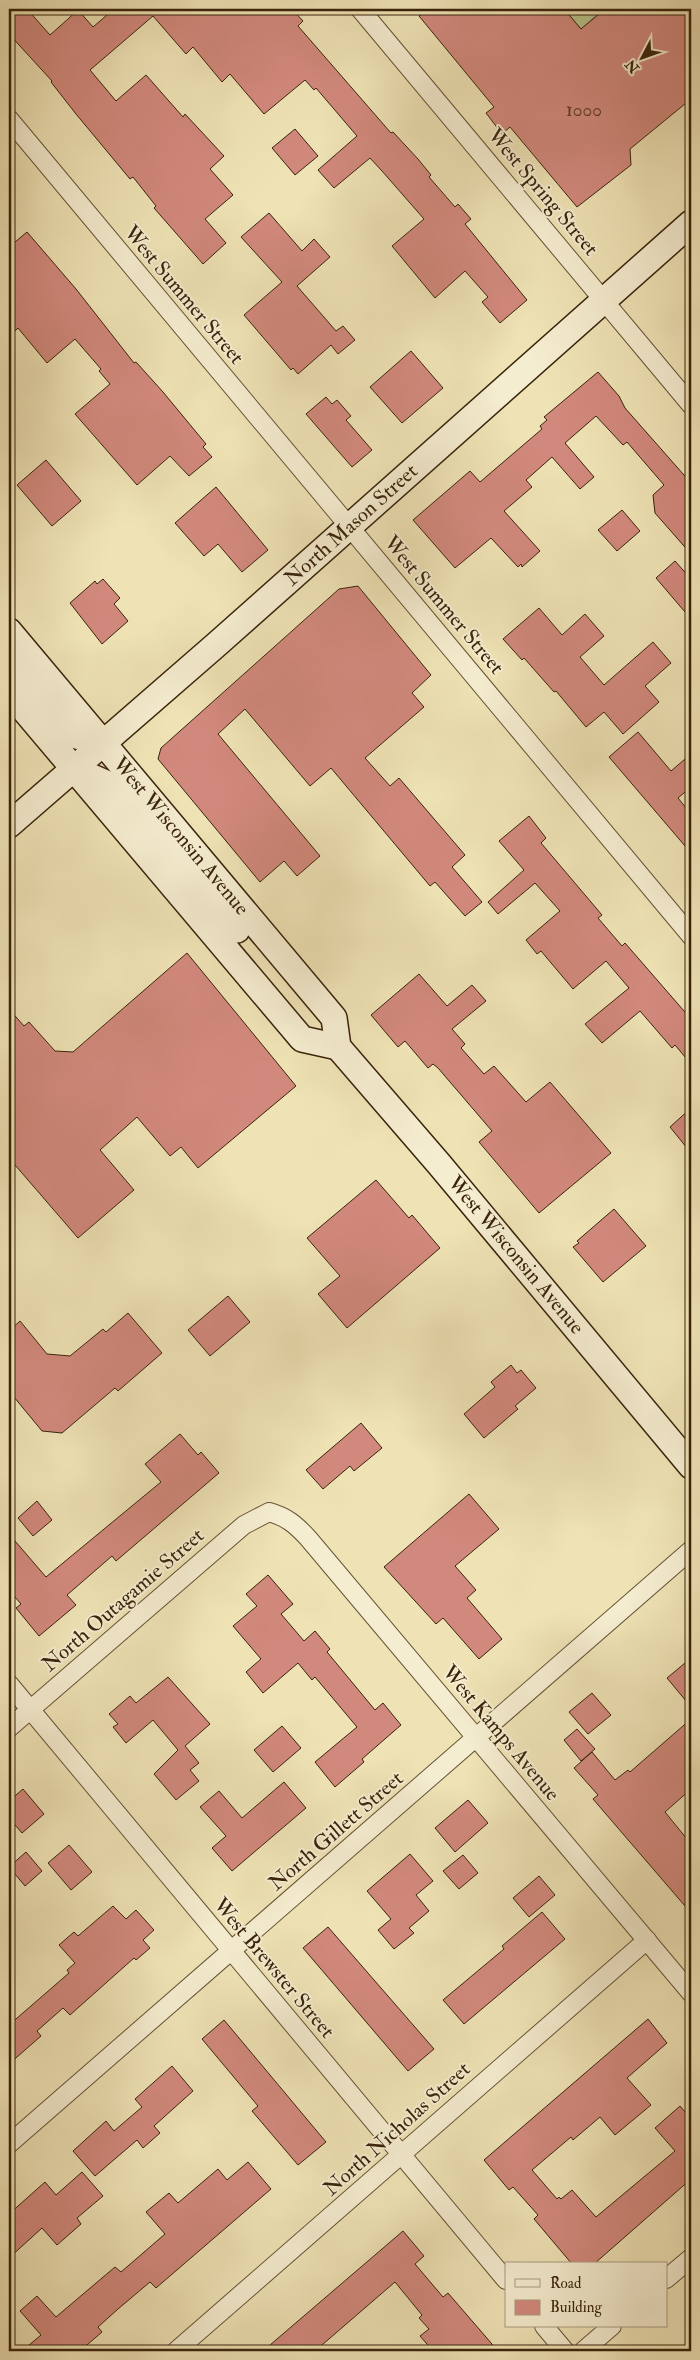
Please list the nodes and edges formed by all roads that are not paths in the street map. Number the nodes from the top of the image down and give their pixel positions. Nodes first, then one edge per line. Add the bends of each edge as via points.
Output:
1 (360, 9) edge
2 (9, 119) edge
3 (691, 223) edge
4 (604, 300) junction
5 (691, 405) edge
6 (349, 526) junction
7 (9, 631) edge
8 (9, 664) edge
9 (9, 692) edge
10 (103, 743) junction
11 (74, 769) junction
12 (9, 825) edge
13 (691, 936) edge
14 (301, 980) junction
15 (338, 1048) junction
16 (691, 1466) edge
17 (269, 1512) joint
18 (691, 1550) edge
19 (9, 1684) edge
20 (30, 1710) junction
21 (9, 1728) edge
22 (476, 1738) junction
23 (647, 1940) junction
24 (230, 1952) junction
25 (691, 1993) edge
26 (9, 2144) edge
27 (403, 2156) junction
28 (691, 2258) edge
29 (668, 2277) edge
30 (505, 2279) edge
31 (546, 2328) edge
32 (610, 2328) edge
33 (176, 2351) edge
34 (565, 2351) edge
35 (582, 2351) edge

1 - 4 street, West Spring Street
2 - 6 street, West Summer Street
3 - 4 main road, North Mason Street
4 - 5 street, West Spring Street
4 - 6 main road, North Mason Street
6 - 10 main road, North Mason Street
6 - 13 street, West Summer Street
7 - 10 main road, West Wisconsin Avenue
8 - 10 main road via 72,734
9 - 11 main road, West Wisconsin Avenue
10 - 11 main road, North Mason Street
10 - 14 main road, West Wisconsin Avenue
11 - 12 main road, North Mason Street
11 - 14 main road via 118,792 251,946
11 - 15 main road, West Wisconsin Avenue via 302,1039
14 - 15 main road, West Wisconsin Avenue via 334,1018
15 - 16 main road, West Wisconsin Avenue
17 - 20 street, North Outagamie Street via 244,1525
17 - 22 street, West Kamps Avenue via 290,1519 299,1528
18 - 22 street, North Gillett Street
19 - 20 street, West Brewster Street
20 - 21 street, North Outagamie Street
20 - 24 street, West Brewster Street
22 - 23 street, West Kamps Avenue
22 - 24 street, North Gillett Street
23 - 25 street, West Kamps Avenue
23 - 27 street, North Nicholas Street
24 - 26 street, North Gillett Street
24 - 27 street, West Brewster Street
27 - 30 street, West Brewster Street
27 - 33 street, North Nicholas Street
28 - 29 street
31 - 34 street
32 - 35 street

